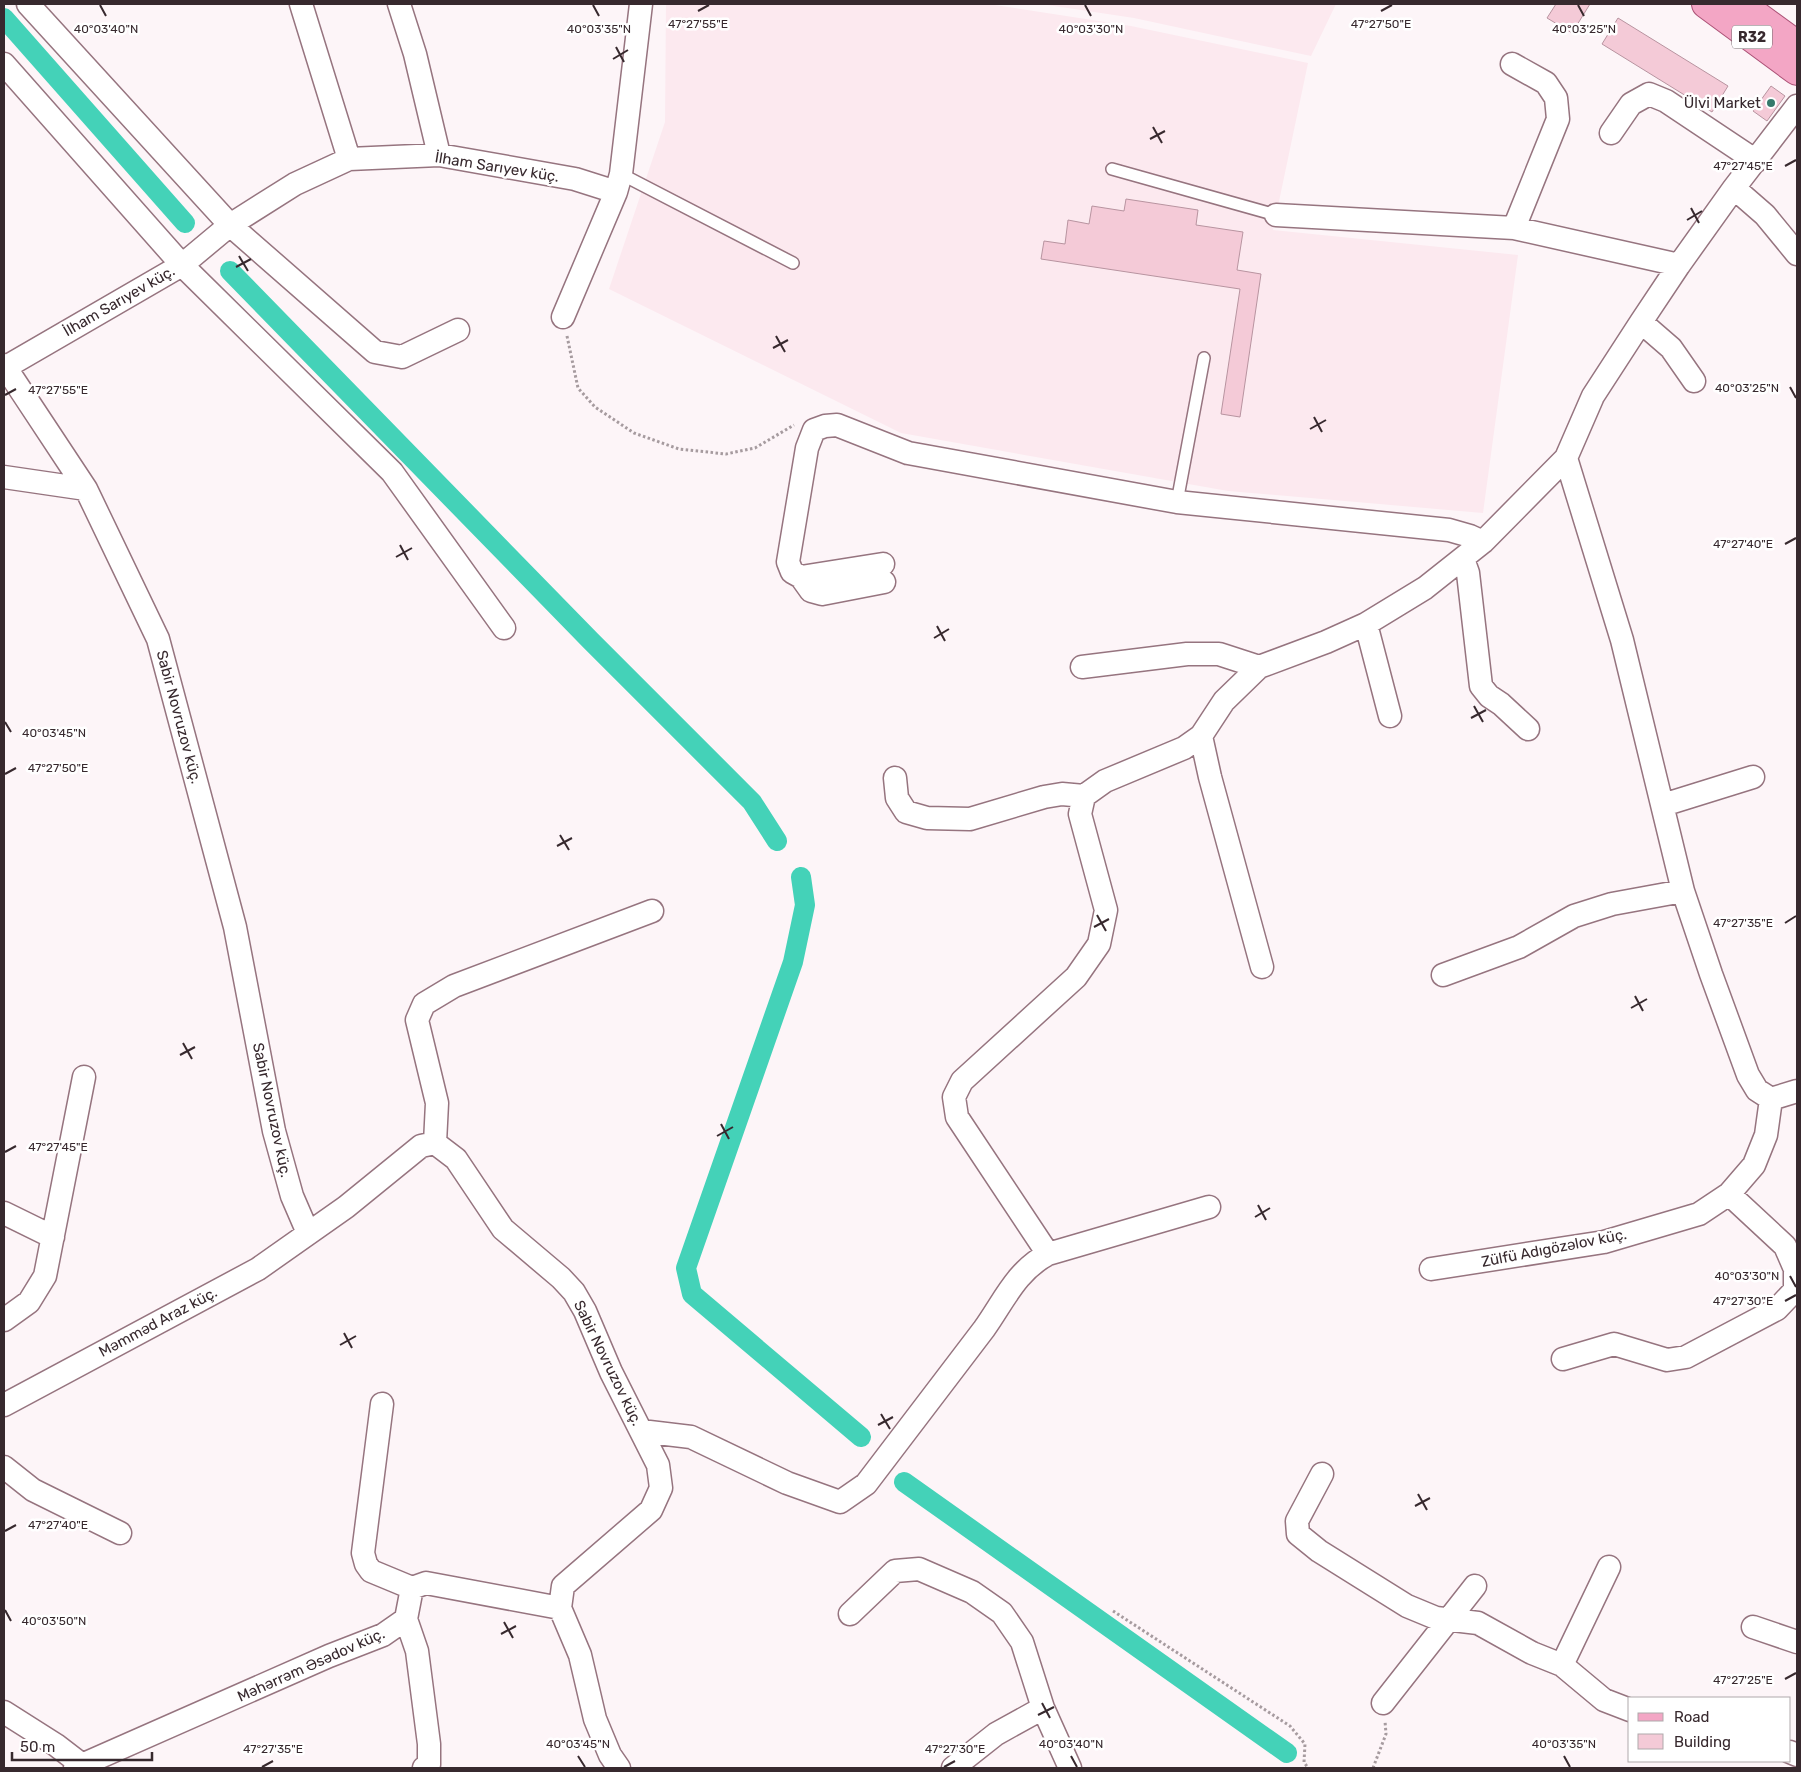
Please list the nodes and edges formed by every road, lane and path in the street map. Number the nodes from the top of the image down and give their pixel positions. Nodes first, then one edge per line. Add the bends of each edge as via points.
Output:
1 (28, 4) edge
2 (301, 4) edge
3 (399, 4) edge
4 (641, 4) edge
5 (1706, 4) edge
6 (1741, 4) edge
7 (1797, 45) edge
8 (4, 64) edge
9 (1512, 64) dead end
10 (1797, 71) edge
11 (1797, 106) edge
12 (1611, 133) dead end
13 (439, 155) junction
14 (349, 159) junction
15 (1756, 161) junction
16 (1112, 169) dead end
17 (618, 182) junction
18 (1734, 188) junction
19 (1276, 216) joint
20 (230, 225) junction
21 (1514, 228) junction
22 (1797, 254) edge
23 (793, 263) dead end
24 (182, 265) junction
25 (1679, 265) junction
26 (563, 317) joint
27 (1641, 322) junction
28 (458, 330) dead end
29 (1204, 358) dead end
30 (5, 366) edge
31 (1694, 381) dead end
32 (814, 430) junction
33 (1566, 458) junction
34 (4, 477) edge
35 (86, 489) junction
36 (1176, 502) junction
37 (1483, 542) junction
38 (1463, 559) junction
39 (884, 573) dead end
40 (1366, 624) junction
41 (504, 628) dead end
42 (1082, 667) dead end
43 (1259, 667) junction
44 (1390, 716) dead end
45 (1528, 730) dead end
46 (1201, 736) junction
47 (1754, 777) dead end
48 (895, 778) dead end
49 (1084, 796) junction
50 (1663, 805) junction
51 (1683, 891) junction
52 (652, 911) dead end
53 (1262, 967) dead end
54 (1443, 976) dead end
55 (84, 1077) dead end
56 (1797, 1091) edge
57 (1771, 1099) junction
58 (435, 1143) junction
59 (1729, 1194) junction
60 (1208, 1207) dead end
61 (4, 1213) edge
62 (308, 1233) junction
63 (53, 1236) junction
64 (1048, 1254) junction
65 (1431, 1269) dead end
66 (4, 1320) edge
67 (1563, 1359) dead end
68 (4, 1404) edge
69 (382, 1404) dead end
70 (641, 1431) junction
71 (4, 1467) edge
72 (1322, 1474) dead end
73 (120, 1533) dead end
74 (1609, 1567) dead end
75 (1474, 1586) dead end
76 (412, 1588) junction
77 (560, 1608) junction
78 (1113, 1611) dead end
79 (850, 1614) dead end
80 (406, 1620) junction
81 (1448, 1620) junction
82 (1753, 1627) dead end
83 (1797, 1642) edge
84 (1562, 1666) junction
85 (1383, 1703) joint
86 (1043, 1708) junction
87 (1628, 1709) edge
88 (4, 1712) edge
89 (79, 1767) edge
90 (424, 1768) edge
91 (619, 1768) edge
92 (953, 1768) edge
93 (1070, 1768) edge
94 (1308, 1768) edge
95 (1373, 1768) edge

1 - 20 street
2 - 14 street
3 - 13 street via 415,54
4 - 17 street
5 - 10 main road, R32
6 - 7 main road, R32
8 - 24 street
9 - 21 street via 1546,82 1556,98 1558,119
11 - 15 street
12 - 15 street via 1631,104 1649,94 1666,101
13 - 14 street, İlham Sarıyev küç.
13 - 17 street, İlham Sarıyev küç. via 575,179
14 - 20 street, İlham Sarıyev küç. via 296,184
15 - 18 street
16 - 19 lane
17 - 23 lane
17 - 26 street
18 - 22 street via 1765,215
18 - 25 street
19 - 21 street
20 - 24 street, İlham Sarıyev küç.
20 - 28 street via 375,352 402,357
21 - 25 street
24 - 30 street, İlham Sarıyev küç.
24 - 41 street via 392,472
25 - 27 street
26 - 32 path via 578,388 595,407 634,433 679,449 726,454 755,448 794,426
27 - 31 street via 1671,348
27 - 33 street via 1593,396
29 - 36 lane
30 - 35 street, Sabir Novruzov küç.
32 - 36 street via 837,425 908,453
32 - 39 street via 807,448 788,562 792,572 801,577
33 - 37 street
33 - 50 street via 1622,640
34 - 35 street
35 - 62 street, Sabir Novruzov küç. via 158,640 235,927 274,1131 292,1196
36 - 37 street via 1449,530
37 - 38 street
38 - 40 street via 1425,588
38 - 45 street via 1468,573 1481,686
40 - 43 street
40 - 44 street
42 - 43 street via 1186,654 1219,654
43 - 46 street via 1224,701
46 - 49 street via 1184,748 1105,781
46 - 53 street
47 - 50 street
48 - 49 street via 897,798 906,812 927,818 970,819 1044,797 1062,794
49 - 64 street via 1080,814 1106,910 1100,944 1076,977 962,1081 954,1097 957,1117
50 - 51 street
51 - 54 street via 1612,904 1574,916 1519,947
51 - 57 street via 1748,1075 1757,1090
52 - 58 street via 454,986 424,1004 417,1020 437,1103
55 - 63 street
56 - 57 street
57 - 59 street, Zülfü Adıgözəlov küç. via 1766,1135 1754,1165
58 - 62 street via 421,1146 346,1207
58 - 70 street, Sabir Novruzov küç. via 456,1159 503,1229 574,1292
59 - 65 street, Zülfü Adıgözəlov küç. via 1699,1214 1604,1242
59 - 67 street via 1785,1246 1795,1269 1795,1290 1777,1309 1686,1357 1667,1360 1614,1344
60 - 64 street
61 - 63 street
62 - 68 street, Məmməd Araz küç. via 258,1269
63 - 66 street via 46,1276 29,1302
64 - 70 street via 1034,1261 1018,1277 985,1327 866,1484 840,1502 787,1483 691,1437
69 - 76 street via 363,1553 371,1571
70 - 77 street, Sabir Novruzov küç. via 658,1464 661,1488 651,1510 563,1586
71 - 73 street via 33,1490
72 - 81 street via 1297,1521 1298,1534 1319,1551 1408,1606
74 - 84 street
75 - 81 street
76 - 77 street via 426,1583
76 - 80 street
77 - 91 street via 580,1655 595,1719
78 - 94 path via 1290,1726 1305,1744 1304,1762
79 - 86 street via 895,1571 919,1569 972,1592 1002,1613 1022,1642
80 - 89 street, Məhərrəm Əsədov küç. via 383,1635
80 - 90 street via 417,1651 429,1744 429,1764
81 - 84 street via 1478,1623 1532,1654
81 - 85 street
82 - 83 street
84 - 87 street via 1604,1700
85 - 95 path via 1386,1734
86 - 92 street via 996,1734
86 - 93 street
88 - 89 street via 56,1746

